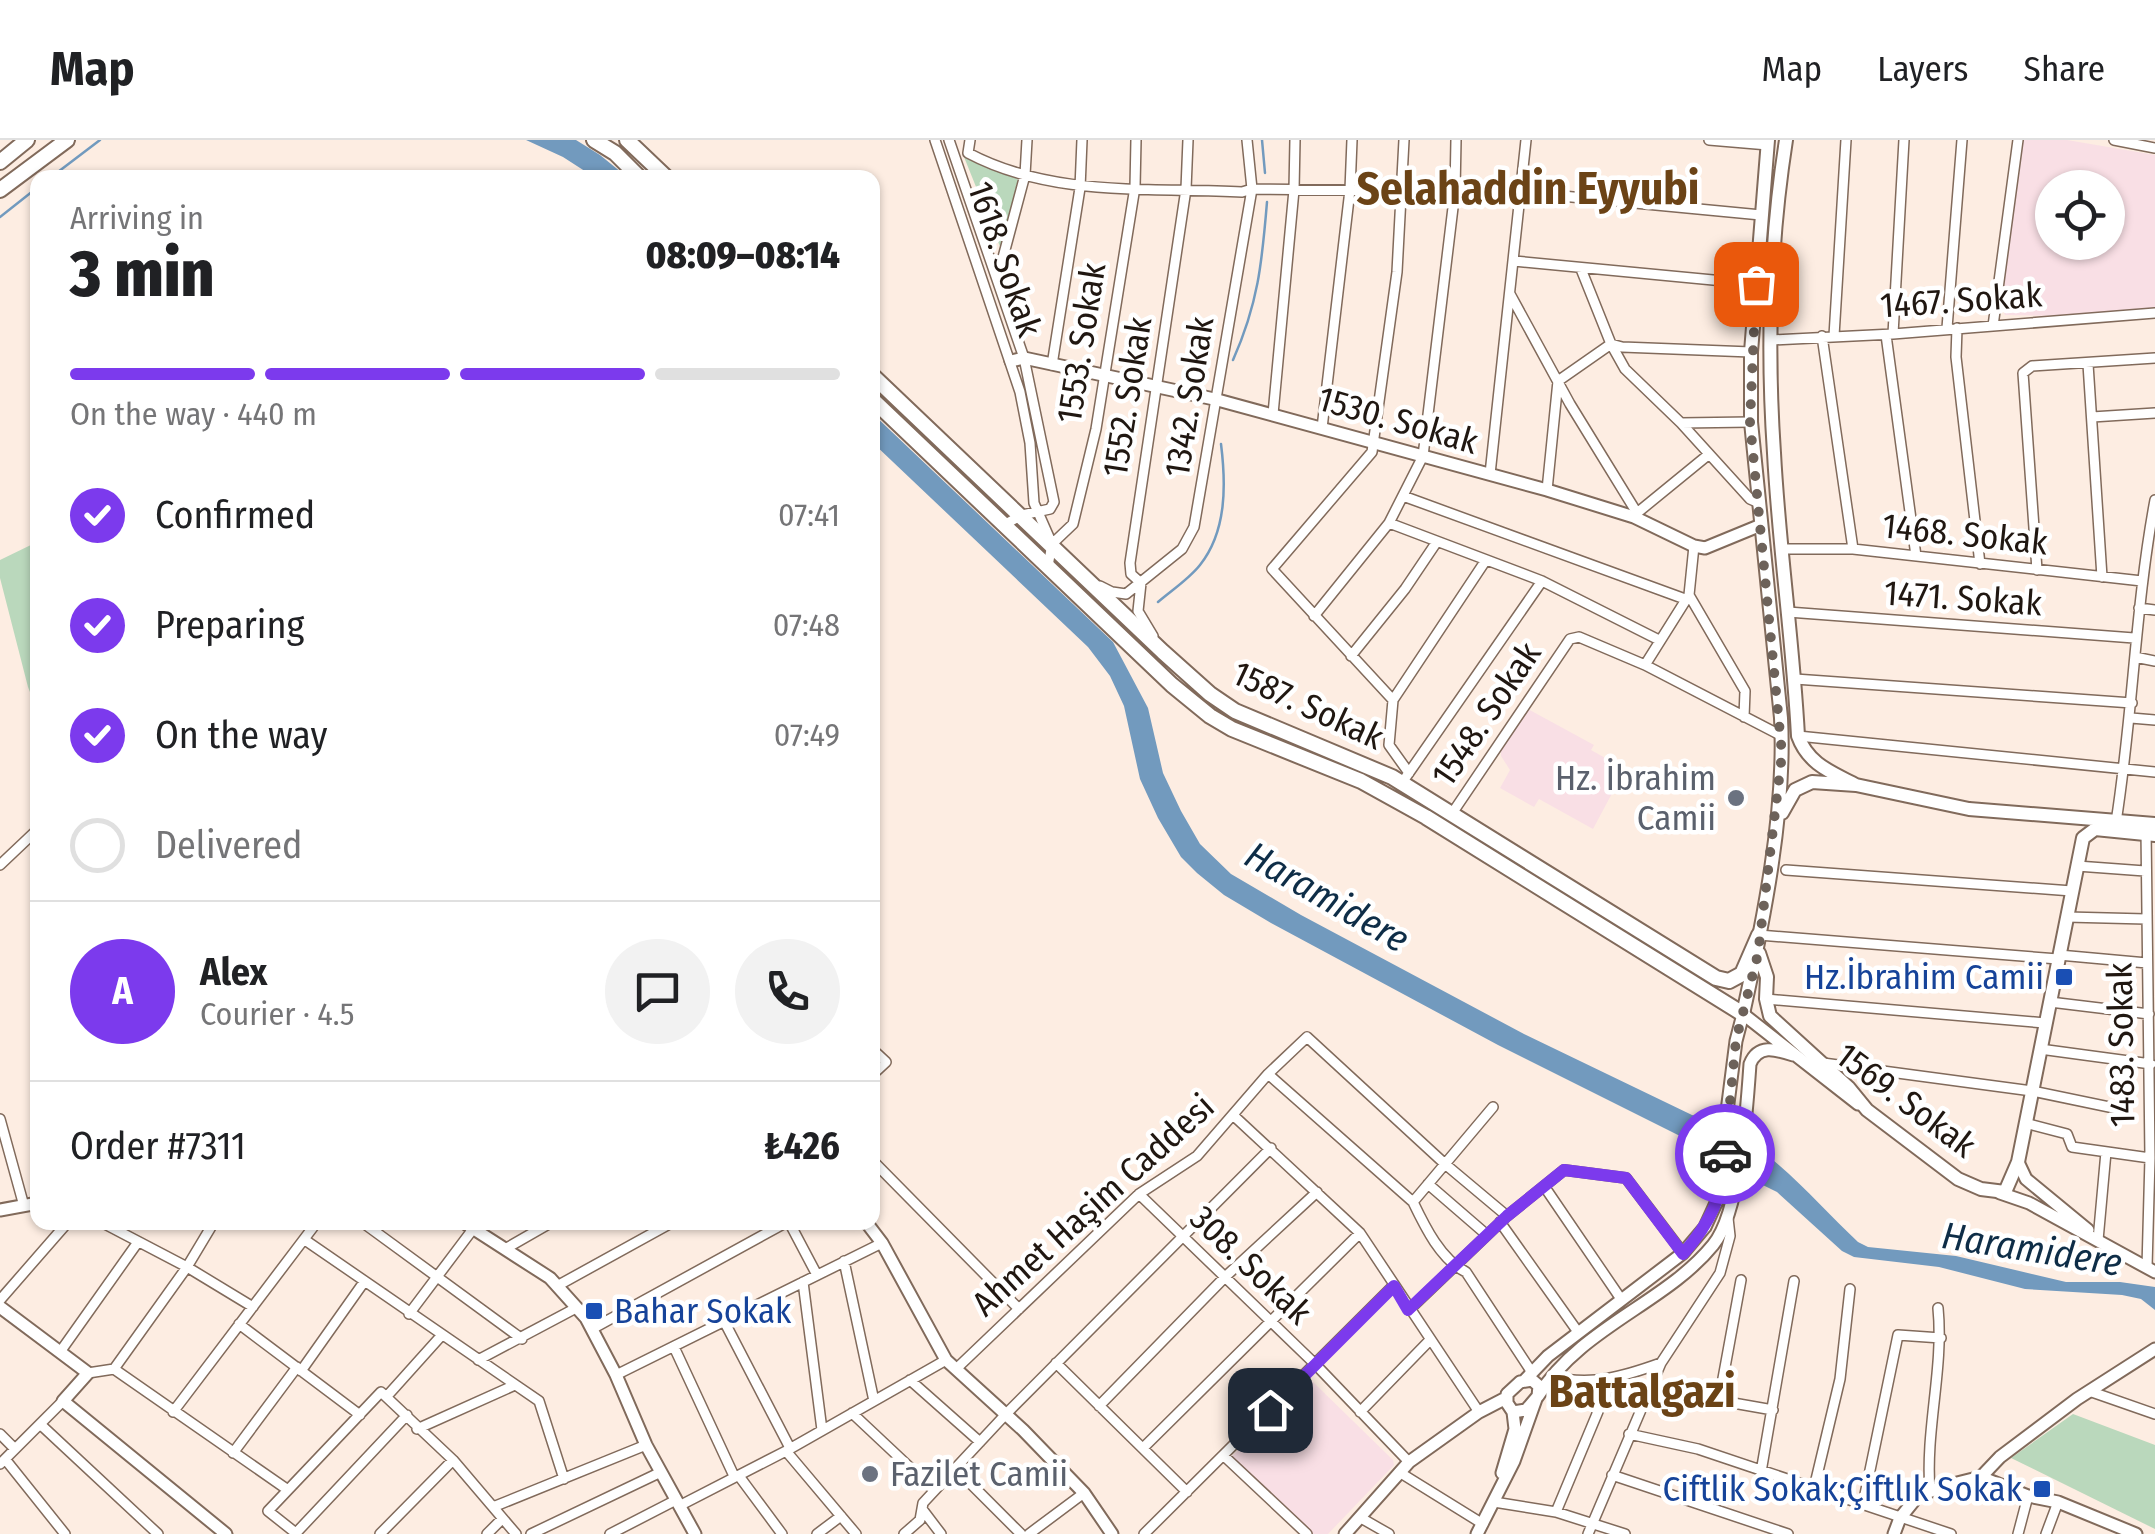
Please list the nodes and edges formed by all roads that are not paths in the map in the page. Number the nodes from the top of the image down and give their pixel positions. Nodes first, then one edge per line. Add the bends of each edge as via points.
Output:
1 (18, 140) edge
2 (27, 140) edge
3 (67, 140) edge
4 (594, 140) edge
5 (627, 140) edge
6 (935, 140) edge
7 (949, 140) edge
8 (970, 140) edge
9 (1027, 140) edge
10 (1082, 140) edge
11 (1136, 140) edge
12 (1188, 140) edge
13 (1248, 140) edge
14 (1295, 140) edge
15 (1352, 140) edge
16 (1404, 140) edge
17 (1456, 140) edge
18 (1526, 140) edge
19 (1709, 140) edge
20 (1786, 140) edge
21 (1846, 140) edge
22 (1904, 140) edge
23 (1962, 140) edge
24 (2018, 140) edge
25 (2114, 140) edge
26 (1768, 143) edge
27 (2155, 148) edge
28 (0, 153) edge
29 (0, 162) edge
30 (632, 170) edge
31 (659, 170) edge
32 (1025, 175) junction
33 (1135, 187) junction
34 (1080, 188) junction
35 (1252, 188) junction
36 (1186, 189) junction
37 (0, 190) edge
38 (1294, 190) junction
39 (1350, 190) junction
40 (1455, 191) junction
41 (1402, 192) junction
42 (1520, 192) junction
43 (1761, 216) junction
44 (1514, 261) junction
45 (1581, 269) junction
46 (998, 279) junction
47 (1756, 284) junction
48 (1510, 294) junction
49 (2155, 313) edge
50 (1993, 326) junction
51 (1952, 328) junction
52 (1890, 335) junction
53 (1822, 336) junction
54 (1834, 336) junction
55 (1610, 344) junction
56 (1771, 345) junction
57 (1751, 352) junction
58 (1024, 358) junction
59 (2155, 358) edge
60 (1010, 361) junction
61 (2088, 364) junction
62 (1052, 365) junction
63 (1103, 376) junction
64 (1558, 380) junction
65 (880, 382) edge
66 (1157, 387) junction
67 (1214, 398) junction
68 (880, 407) edge
69 (2155, 413) edge
70 (1273, 414) junction
71 (2092, 417) junction
72 (1750, 422) junction
73 (1682, 423) junction
74 (1322, 428) junction
75 (1374, 442) junction
76 (1708, 455) junction
77 (1423, 456) junction
78 (1490, 474) junction
79 (1548, 490) junction
80 (1403, 496) junction
81 (2155, 500) edge
82 (1757, 502) junction
83 (1030, 515) junction
84 (1636, 515) junction
85 (1388, 523) junction
86 (1004, 525) junction
87 (1761, 525) junction
88 (1436, 543) junction
89 (1052, 544) junction
90 (1694, 546) junction
91 (1782, 549) junction
92 (1853, 550) junction
93 (1916, 556) junction
94 (2150, 557) edge
95 (1486, 560) junction
96 (1980, 564) junction
97 (1048, 566) junction
98 (2038, 570) junction
99 (2102, 577) junction
100 (1089, 580) junction
101 (1542, 581) junction
102 (2142, 581) junction
103 (1140, 582) junction
104 (1687, 597) junction
105 (2139, 608) junction
106 (2155, 610) edge
107 (1788, 612) junction
108 (1314, 616) junction
109 (2134, 638) junction
110 (1660, 640) junction
111 (1163, 652) junction
112 (1351, 656) junction
113 (2135, 657) junction
114 (2155, 660) edge
115 (1645, 664) junction
116 (1795, 679) junction
117 (1393, 700) junction
118 (2132, 702) junction
119 (1744, 717) junction
120 (2131, 718) junction
121 (2155, 720) edge
122 (1782, 736) junction
123 (1798, 736) junction
124 (2125, 767) junction
125 (2155, 772) edge
126 (1405, 778) junction
127 (1856, 785) junction
128 (2054, 814) junction
129 (1451, 815) junction
130 (2115, 824) junction
131 (2150, 829) edge
132 (1774, 835) junction
133 (30, 837) edge
134 (2082, 838) junction
135 (0, 865) edge
136 (2077, 866) junction
137 (1786, 870) dead end
138 (2145, 871) junction
139 (2072, 891) junction
140 (2067, 917) junction
141 (2146, 920) junction
142 (1759, 943) junction
143 (2059, 957) junction
144 (2147, 964) junction
145 (1766, 998) junction
146 (2050, 1002) junction
147 (1743, 1014) junction
148 (2149, 1014) junction
149 (2046, 1023) junction
150 (2040, 1049) junction
151 (1800, 1057) junction
152 (1823, 1063) junction
153 (2152, 1064) edge
154 (1268, 1074) junction
155 (2032, 1090) junction
156 (1493, 1107) dead end
157 (2114, 1108) dead end
158 (1867, 1110) junction
159 (1234, 1116) junction
160 (0, 1119) edge
161 (2026, 1123) junction
162 (1271, 1148) junction
163 (2106, 1152) junction
164 (2150, 1158) junction
165 (2018, 1162) junction
166 (1445, 1164) junction
167 (880, 1168) edge
168 (1428, 1184) junction
169 (1544, 1186) junction
170 (1317, 1192) junction
171 (2000, 1193) junction
172 (1139, 1194) junction
173 (1414, 1202) junction
174 (30, 1205) edge
175 (24, 1206) junction
176 (0, 1210) edge
177 (1728, 1218) junction
178 (1503, 1219) junction
179 (61, 1230) edge
180 (116, 1230) edge
181 (209, 1230) edge
182 (312, 1230) edge
183 (373, 1230) edge
184 (465, 1230) edge
185 (474, 1230) edge
186 (539, 1230) edge
187 (658, 1230) edge
188 (773, 1230) edge
189 (792, 1230) edge
190 (872, 1230) edge
191 (1360, 1234) junction
192 (1487, 1235) junction
193 (1182, 1236) junction
194 (305, 1240) junction
195 (2098, 1240) junction
196 (138, 1242) junction
197 (882, 1242) junction
198 (505, 1250) junction
199 (1683, 1254) junction
200 (844, 1261) junction
201 (1454, 1266) junction
202 (187, 1267) junction
203 (2151, 1269) edge
204 (817, 1275) junction
205 (436, 1277) junction
206 (1224, 1277) junction
207 (1741, 1280) dead end
208 (1794, 1281) dead end
209 (364, 1282) junction
210 (803, 1282) junction
211 (557, 1286) junction
212 (1394, 1286) junction
213 (1850, 1289) dead end
214 (1622, 1299) junction
215 (0, 1304) edge
216 (252, 1307) junction
217 (576, 1308) junction
218 (1019, 1308) junction
219 (1938, 1308) dead end
220 (1408, 1310) junction
221 (409, 1314) junction
222 (1270, 1321) junction
223 (724, 1322) junction
224 (239, 1324) junction
225 (592, 1330) junction
226 (1578, 1332) junction
227 (441, 1336) junction
228 (1940, 1338) junction
229 (522, 1339) junction
230 (1430, 1340) junction
231 (674, 1346) junction
232 (2155, 1349) edge
233 (60, 1352) junction
234 (478, 1360) junction
235 (1056, 1363) junction
236 (1661, 1363) junction
237 (951, 1364) junction
238 (1316, 1365) junction
239 (114, 1369) junction
240 (299, 1369) junction
241 (88, 1373) junction
242 (616, 1376) junction
243 (1529, 1376) junction
244 (1552, 1376) junction
245 (1612, 1378) junction
246 (910, 1380) junction
247 (515, 1385) junction
248 (1648, 1388) junction
249 (2090, 1391) junction
250 (388, 1396) junction
251 (1506, 1398) junction
252 (1537, 1398) junction
253 (874, 1400) junction
254 (1719, 1400) junction
255 (63, 1401) junction
256 (1100, 1406) junction
257 (1773, 1410) junction
258 (172, 1412) junction
259 (1360, 1412) junction
260 (1479, 1412) junction
261 (1512, 1412) junction
262 (852, 1413) junction
263 (360, 1414) junction
264 (1006, 1414) junction
265 (2155, 1414) edge
266 (407, 1415) junction
267 (40, 1424) junction
268 (417, 1429) junction
269 (822, 1430) junction
270 (0, 1434) edge
271 (1629, 1434) junction
272 (980, 1442) junction
273 (646, 1446) junction
274 (1143, 1448) junction
275 (15, 1449) junction
276 (788, 1449) junction
277 (233, 1453) junction
278 (1224, 1456) junction
279 (453, 1460) junction
280 (2, 1462) edge
281 (1408, 1462) junction
282 (956, 1468) junction
283 (660, 1472) junction
284 (1398, 1472) junction
285 (1760, 1472) junction
286 (1612, 1475) junction
287 (737, 1476) junction
288 (1982, 1478) junction
289 (564, 1479) junction
290 (1814, 1488) junction
291 (288, 1490) junction
292 (934, 1490) junction
293 (1930, 1491) junction
294 (1187, 1492) junction
295 (1084, 1493) junction
296 (2028, 1496) junction
297 (1494, 1502) junction
298 (2058, 1502) junction
299 (678, 1503) junction
300 (1863, 1504) junction
301 (493, 1507) junction
302 (922, 1509) junction
303 (1556, 1512) junction
304 (841, 1516) junction
305 (502, 1518) junction
306 (1361, 1518) junction
307 (1900, 1518) junction
308 (1593, 1523) junction
309 (1480, 1529) edge
310 (217, 1531) edge
311 (2050, 1532) edge
312 (65, 1534) edge
313 (158, 1534) edge
314 (296, 1534) edge
315 (380, 1534) edge
316 (486, 1534) edge
317 (516, 1534) edge
318 (531, 1534) edge
319 (610, 1534) edge
320 (696, 1534) edge
321 (782, 1534) edge
322 (817, 1534) edge
323 (856, 1534) edge
324 (904, 1534) edge
325 (941, 1534) edge
326 (1025, 1534) edge
327 (1112, 1534) edge
328 (1144, 1534) edge
329 (1307, 1534) edge
330 (1345, 1534) edge
331 (1388, 1534) edge
332 (1588, 1534) edge
333 (1625, 1534) edge
334 (1788, 1534) edge
335 (1894, 1534) edge
336 (1951, 1534) edge
337 (2018, 1534) edge
338 (2136, 1534) edge

1 - 28 main road
2 - 29 main road
3 - 37 main road
4 - 30 main road
5 - 31 main road
6 - 60 street, 1618. Sokak
7 - 46 street, 1618. Sokak
8 - 32 street via 968,154
9 - 32 street
10 - 34 street
11 - 33 street, 1553. Sokak
12 - 36 street, 1552. Sokak
13 - 35 street, 1342. Sokak
14 - 38 street
15 - 39 street
16 - 41 street
17 - 40 street
18 - 42 street
19 - 26 street
20 - 56 main road
21 - 54 street
22 - 52 street
23 - 51 street
24 - 50 street
25 - 27 street
26 - 43 main road
32 - 34 street
32 - 46 street
33 - 34 street
33 - 36 street
33 - 63 street, 1553. Sokak
34 - 62 street
35 - 36 street
35 - 38 street
35 - 67 street, 1342. Sokak
36 - 66 street, 1552. Sokak
38 - 39 street
38 - 70 street
39 - 41 street
39 - 74 street
40 - 41 street
40 - 42 street
40 - 77 street
41 - 75 street
42 - 43 street
42 - 44 street
43 - 47 main road
44 - 45 street
44 - 48 street
45 - 47 street
45 - 55 street
46 - 58 street, 1618. Sokak
47 - 57 main road
48 - 64 street
48 - 78 street
49 - 50 street, 1467. Sokak
50 - 51 street, 1467. Sokak
51 - 52 street, 1467. Sokak
51 - 96 street
52 - 54 street, 1467. Sokak
52 - 93 street
53 - 54 street, 1467. Sokak
53 - 56 street, 1467. Sokak
53 - 92 street
55 - 57 street
55 - 64 street
55 - 73 street via 1625,369
56 - 57 street
56 - 91 main road
57 - 72 main road
58 - 60 street, 1530. Sokak
58 - 62 street, 1530. Sokak
58 - 83 street, 1618. Sokak via 1054,502
59 - 61 street
60 - 83 street, 1618. Sokak via 1030,443
61 - 71 street
61 - 98 street via 2032,366 2023,373
62 - 63 street, 1530. Sokak
63 - 66 street, 1530. Sokak
63 - 89 street, 1553. Sokak via 1073,524
64 - 79 street
64 - 84 street
65 - 83 main road, 1587. Sokak
66 - 67 street, 1530. Sokak
66 - 103 street, 1552. Sokak via 1130,563 1130,574
67 - 70 street, 1530. Sokak
67 - 103 street, 1342. Sokak via 1194,527 1182,548
68 - 86 main road, 1587. Sokak
69 - 71 street
70 - 74 street, 1530. Sokak
71 - 99 street
72 - 73 street
72 - 82 main road
73 - 76 street
74 - 75 street, 1530. Sokak
75 - 77 street, 1530. Sokak
75 - 108 street via 1272,569
76 - 82 street
76 - 84 street
77 - 78 street, 1530. Sokak
77 - 80 street
78 - 79 street, 1530. Sokak
79 - 84 street, 1530. Sokak
80 - 85 street
80 - 104 street
81 - 94 street
82 - 87 main road
83 - 86 street
83 - 89 main road, 1587. Sokak
84 - 90 street, 1530. Sokak
85 - 88 street
85 - 108 street
86 - 97 main road, 1587. Sokak
87 - 90 street via 1705,548
87 - 122 main road
88 - 95 street
88 - 112 street
89 - 97 street
89 - 100 main road, 1587. Sokak
90 - 104 street
91 - 92 street, 1468. Sokak
91 - 107 main road
92 - 93 street, 1468. Sokak
93 - 96 street, 1468. Sokak
94 - 102 street
95 - 101 street
95 - 117 street
96 - 98 street, 1468. Sokak
97 - 147 main road, 1587. Sokak via 1210,716 1361,781
98 - 99 street, 1468. Sokak
99 - 102 street, 1468. Sokak
100 - 103 street via 1126,594
100 - 111 main road, 1587. Sokak
101 - 110 street
101 - 126 street
102 - 105 street
103 - 111 street, 1552. Sokak via 1138,611
104 - 110 street
104 - 119 street via 1746,691
105 - 106 street
105 - 109 street
107 - 109 street, 1471. Sokak
107 - 116 main road
108 - 112 street
109 - 113 street
110 - 115 street
111 - 126 main road, 1587. Sokak via 1235,711
112 - 117 street
113 - 114 street
113 - 118 street
115 - 119 street, 1548. Sokak
115 - 129 street, 1548. Sokak via 1570,639
116 - 118 street
116 - 123 main road
117 - 126 street via 1389,746
118 - 120 street
119 - 122 street, 1548. Sokak
120 - 121 street
120 - 124 street
122 - 132 main road
123 - 124 street
123 - 127 main road via 1813,762
124 - 125 street
124 - 130 street
126 - 129 main road, 1587. Sokak
127 - 128 main road via 1969,809
127 - 132 main road via 1812,782 1795,790
128 - 130 main road
128 - 134 main road
129 - 142 main road, 1587. Sokak via 1716,978 1742,974
130 - 131 main road
130 - 134 main road
131 - 138 street, 1483. Sokak
132 - 142 main road
133 - 135 street
134 - 136 main road
136 - 138 street
136 - 139 main road
137 - 139 street
138 - 141 street, 1483. Sokak
139 - 140 main road
140 - 141 street
140 - 143 main road
141 - 144 street, 1483. Sokak
142 - 143 street
142 - 145 main road
142 - 147 main road
143 - 144 street
143 - 146 main road
144 - 148 street, 1483. Sokak
145 - 149 street
145 - 152 main road via 1770,1016
146 - 148 street
146 - 149 main road
147 - 151 street, 1569. Sokak
147 - 199 street via 1722,1190
148 - 153 street, 1483. Sokak
149 - 150 main road
150 - 153 street
150 - 155 main road
151 - 158 street, 1569. Sokak
151 - 177 street via 1770,1048 1753,1056
152 - 155 street
152 - 158 main road
153 - 164 street, 1483. Sokak
154 - 159 street, Ahmet Haşim Caddesi
154 - 166 street, Ahmet Haşim Caddesi via 1308,1037
154 - 173 street
155 - 157 street
155 - 161 main road
156 - 166 street
158 - 171 main road, 1569. Sokak via 1958,1179
159 - 162 street
159 - 172 street, Ahmet Haşim Caddesi via 1197,1156
160 - 175 street
161 - 163 street via 2067,1134 2072,1147
161 - 165 main road
162 - 170 street
162 - 193 street
163 - 164 street
163 - 195 street
164 - 203 street, 1483. Sokak
165 - 171 main road via 2010,1186
165 - 195 street, 1569. Sokak via 2026,1179
166 - 168 street
166 - 178 street
167 - 218 street
168 - 173 street
168 - 192 street
169 - 178 street
169 - 199 street via 1564,1170 1626,1178
169 - 214 street
170 - 191 street
170 - 206 street
171 - 195 street, 1569. Sokak
172 - 193 street, 308. Sokak
172 - 218 street, Ahmet Haşim Caddesi
173 - 201 street
174 - 175 street
175 - 176 street
177 - 236 street via 1720,1273
177 - 244 street via 1700,1258
178 - 192 street
178 - 226 street
179 - 215 street
180 - 196 street
181 - 202 street
182 - 194 street
183 - 205 street
184 - 205 street
185 - 198 street
186 - 198 street
187 - 211 street
188 - 225 street
189 - 204 street
190 - 197 street
191 - 212 street
191 - 222 street
192 - 201 street
193 - 206 street, 308. Sokak
193 - 235 street
194 - 209 street
194 - 216 street
195 - 203 street, 1569. Sokak
196 - 202 street
196 - 233 street
197 - 200 street
197 - 237 street
198 - 211 street
199 - 214 street
200 - 204 street
200 - 253 street
201 - 220 street
201 - 243 street via 1466,1272
202 - 216 street
202 - 239 street
204 - 210 street
205 - 221 street
205 - 229 street
206 - 222 street, 308. Sokak
206 - 256 street
207 - 254 street
208 - 257 street
209 - 221 street
209 - 240 street
210 - 223 street
210 - 269 street
211 - 217 street
212 - 220 street
212 - 238 street
213 - 290 street via 1840,1379
214 - 226 street
215 - 233 street
216 - 224 street
217 - 225 street
217 - 229 street
218 - 237 street, Ahmet Haşim Caddesi
219 - 228 street
220 - 230 street
221 - 227 street
222 - 238 street, 308. Sokak
222 - 274 street
223 - 231 street
223 - 276 street
224 - 240 street
224 - 258 street
225 - 242 street
226 - 243 street
227 - 234 street
227 - 250 street
228 - 293 street
228 - 300 street via 1898,1335
229 - 234 street
230 - 259 street
230 - 260 street
231 - 242 street
231 - 287 street
232 - 249 street
233 - 241 street
234 - 247 street
235 - 256 street
235 - 264 street
236 - 245 street
236 - 248 street
237 - 246 street, Ahmet Haşim Caddesi
237 - 264 street
238 - 259 street, 308. Sokak
238 - 278 street
239 - 241 street
239 - 258 street
240 - 263 street
240 - 277 street
241 - 255 street
242 - 273 street
243 - 251 street
243 - 252 street via 1540,1391
244 - 245 street
244 - 252 street
245 - 303 street
246 - 253 street, Ahmet Haşim Caddesi
246 - 272 street
247 - 268 street
247 - 289 street via 539,1401
248 - 254 street
248 - 271 street
249 - 265 street
249 - 288 street via 2000,1457
250 - 263 street via 381,1392
250 - 266 street
251 - 260 street
251 - 261 street
252 - 261 street via 1526,1410
252 - 297 street
253 - 262 street, Ahmet Haşim Caddesi
254 - 257 street
255 - 267 street
255 - 310 street
256 - 274 street
257 - 285 street
258 - 277 street
259 - 281 street, 308. Sokak
260 - 281 street
261 - 297 street via 1514,1436
262 - 269 street, Ahmet Haşim Caddesi
262 - 292 street
263 - 291 street
264 - 272 street
264 - 295 street
266 - 268 street
266 - 314 street
267 - 275 street
267 - 313 street
268 - 279 street
269 - 276 street, Ahmet Haşim Caddesi
270 - 275 street
271 - 285 street
271 - 286 street
272 - 282 street
273 - 283 street
273 - 289 street
274 - 294 street
275 - 280 street
276 - 287 street, Ahmet Haşim Caddesi
276 - 304 street
277 - 291 street
278 - 294 street
278 - 329 street
279 - 301 street
279 - 315 street
280 - 312 street
281 - 284 street
282 - 292 street
282 - 326 street
283 - 299 street
283 - 318 street
284 - 306 street
284 - 309 street
285 - 290 street
286 - 308 street
286 - 334 street
287 - 299 street, Ahmet Haşim Caddesi
287 - 321 street
288 - 293 street
288 - 296 street
289 - 301 street
290 - 300 street
291 - 314 street via 268,1511
292 - 302 street
293 - 307 street
294 - 328 street
295 - 326 street
295 - 327 street
296 - 298 street
296 - 337 street
297 - 303 street
297 - 309 street
298 - 311 street
298 - 338 street
299 - 319 street, Ahmet Haşim Caddesi
299 - 320 street
300 - 307 street
301 - 305 street
302 - 324 street
302 - 325 street
303 - 308 street
304 - 322 street
304 - 323 street
305 - 316 street
305 - 317 street
306 - 330 street
306 - 331 street
307 - 335 street
307 - 336 street
308 - 332 street
308 - 333 street

